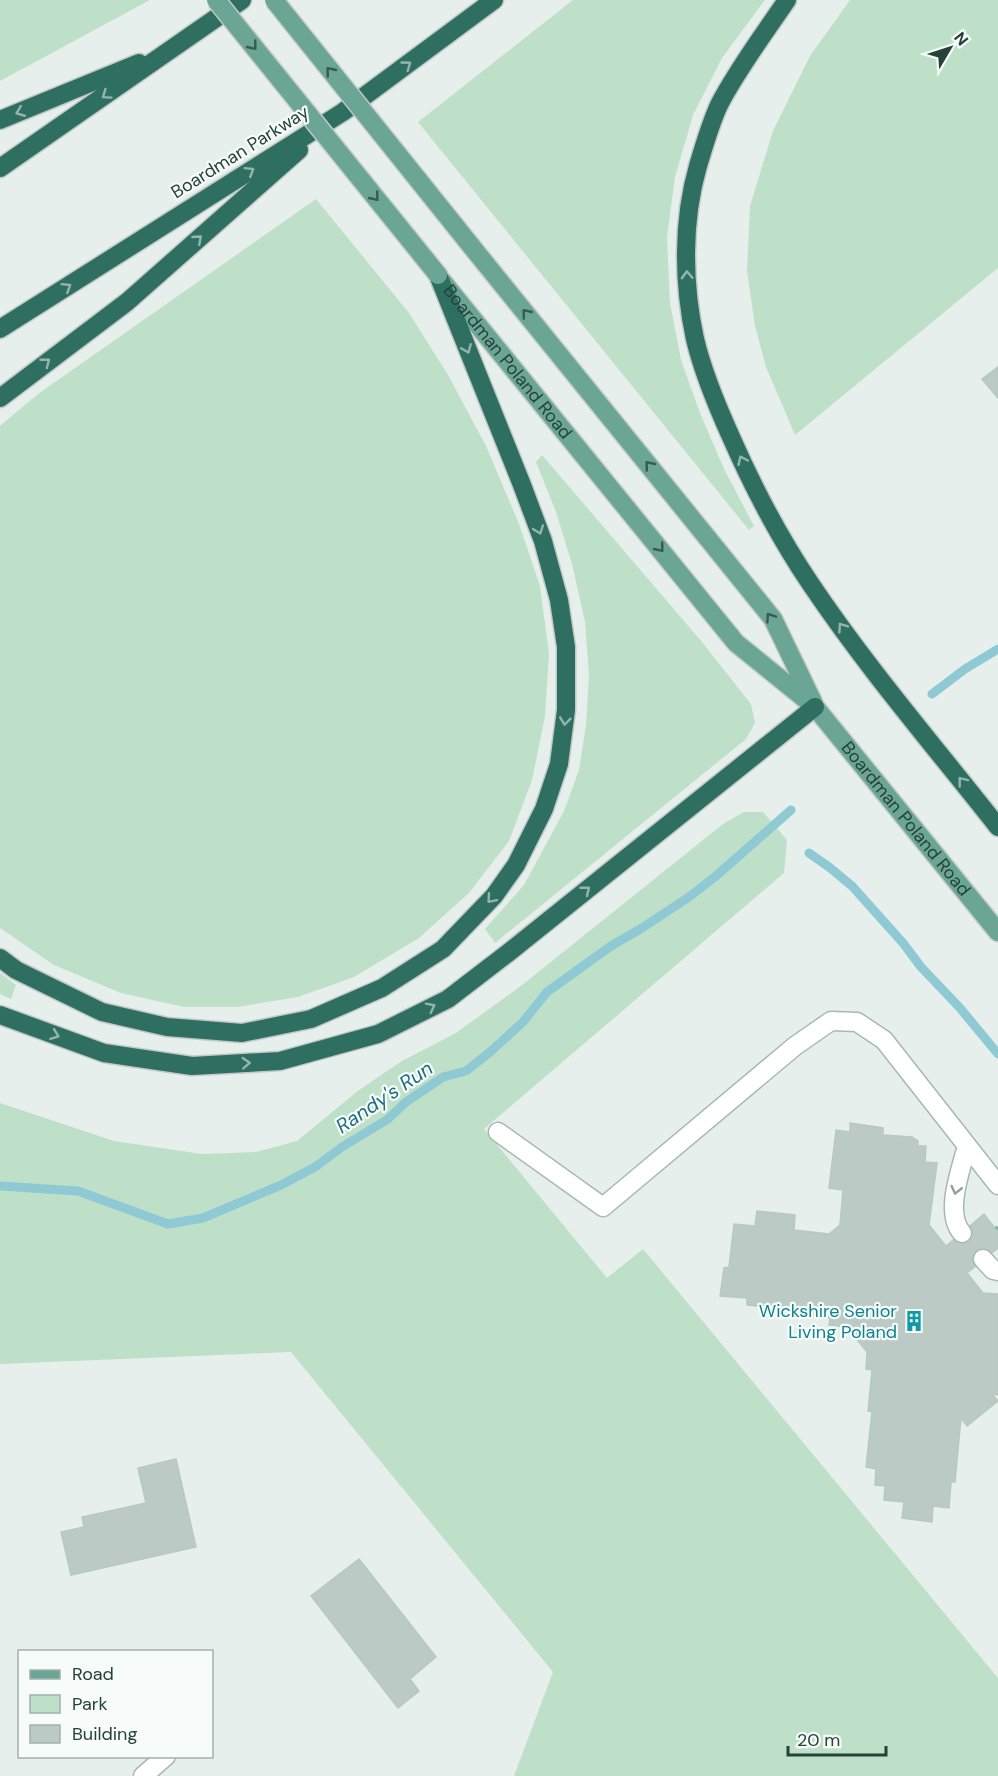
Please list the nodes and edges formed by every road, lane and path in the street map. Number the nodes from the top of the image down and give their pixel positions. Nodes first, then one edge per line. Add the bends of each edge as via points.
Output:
1 (216, 0) edge
2 (242, 0) edge
3 (274, 0) edge
4 (494, 0) edge
5 (787, 0) edge
6 (171, 49) junction
7 (343, 112) junction
8 (0, 120) edge
9 (0, 168) edge
10 (438, 275) junction
11 (0, 329) edge
12 (0, 398) edge
13 (815, 707) junction
14 (998, 827) edge
15 (998, 932) edge
16 (0, 958) edge
17 (0, 1015) edge
18 (498, 1132) dead end
19 (967, 1146) junction
20 (998, 1185) edge
21 (962, 1233) dead end
22 (984, 1259) dead end
23 (998, 1271) edge
24 (164, 1758) edge
25 (143, 1776) edge

1 -> 10 main road, Boardman Poland Road, bridge
2 - 6 highway
13 -> 3 main road, Boardman Poland Road, bridge via 773,619
7 -> 4 highway, Boardman Parkway
14 -> 5 highway via 855,646 804,573 744,466 715,401 696,340 687,280 687,225 697,167 719,105
6 -> 8 highway
6 -> 9 highway
11 -> 7 highway, Boardman Parkway
12 -> 7 highway via 127,302
10 -> 13 main road, Boardman Poland Road via 736,643
10 -> 16 highway via 543,542 559,600 566,646 566,710 559,764 544,809 516,865 494,896 443,949 382,988 312,1019 242,1033 167,1027 102,1012 16,970
13 - 15 main road, Boardman Poland Road
17 -> 13 highway via 104,1053 192,1066 280,1061 378,1034 448,999
18 - 19 street via 603,1207 795,1046 831,1021 857,1022 884,1040
19 - 20 street
19 -> 21 street via 954,1199 957,1227
22 - 23 street
24 - 25 street

